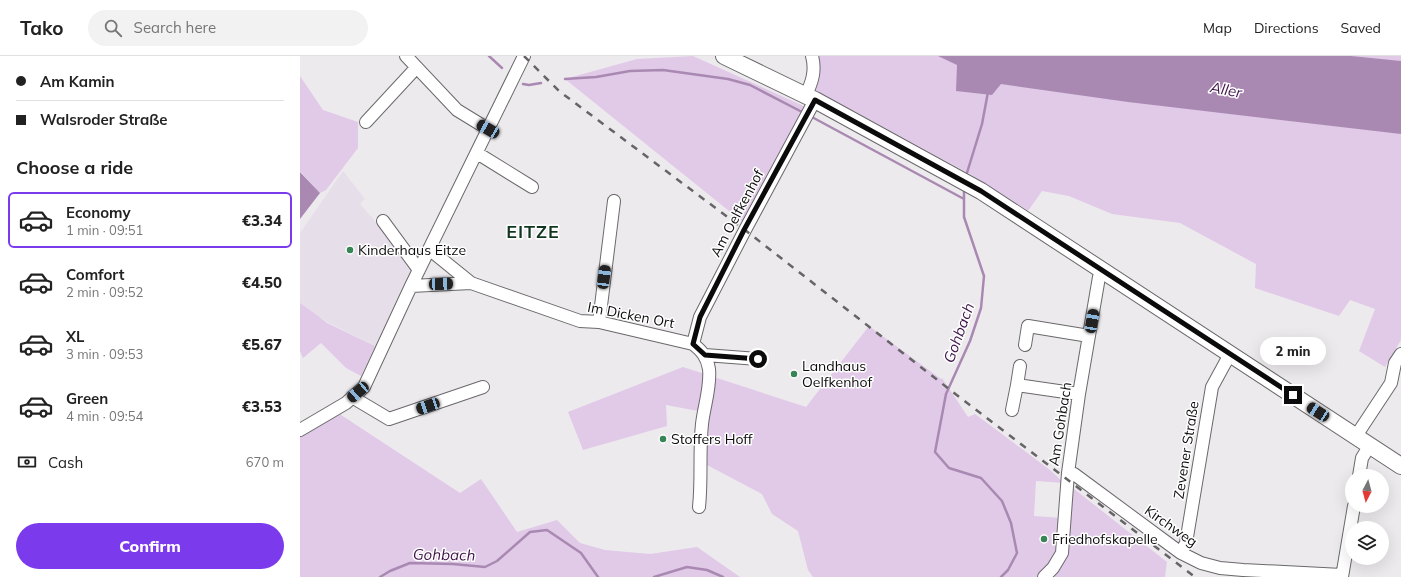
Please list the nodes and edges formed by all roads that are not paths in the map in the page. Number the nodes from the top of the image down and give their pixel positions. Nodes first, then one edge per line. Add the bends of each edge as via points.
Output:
1 (406, 56) edge
2 (524, 56) edge
3 (724, 56) edge
4 (812, 56) edge
5 (416, 68) junction
6 (810, 101) junction
7 (366, 122) dead end
8 (488, 129) junction
9 (477, 153) junction
10 (532, 187) dead end
11 (614, 201) dead end
12 (383, 221) dead end
13 (429, 249) junction
14 (419, 270) junction
15 (1103, 271) junction
16 (471, 283) junction
17 (411, 286) junction
18 (598, 322) junction
19 (1089, 336) junction
20 (693, 344) junction
21 (1025, 345) dead end
22 (1230, 354) junction
23 (1401, 354) edge
24 (705, 355) junction
25 (758, 359) dead end
26 (1020, 366) dead end
27 (1018, 385) junction
28 (483, 387) dead end
29 (1079, 394) junction
30 (352, 397) junction
31 (1012, 410) dead end
32 (300, 430) edge
33 (1363, 441) junction
34 (1401, 466) edge
35 (1360, 469) edge
36 (1068, 473) junction
37 (699, 507) dead end
38 (1353, 513) edge
39 (1181, 554) junction
40 (1342, 576) edge
41 (1044, 577) edge

1 - 5 street
2 - 8 street
3 - 6 main road
4 - 6 street, Am Oelfkenhof via 814,73
5 - 7 street
5 - 8 street via 457,110
6 - 15 main road via 981,191
6 - 20 street, Am Oelfkenhof via 804,121 700,317
8 - 9 street
9 - 10 street
9 - 13 street
11 - 18 street
12 - 14 street
13 - 14 street
13 - 16 street, Im Dicken Ort
14 - 17 street
15 - 19 street, Am Gohbach
15 - 22 main road
16 - 17 street, Im Dicken Ort
16 - 18 street, Im Dicken Ort via 580,321
17 - 30 street via 364,387
18 - 20 street, Im Dicken Ort
19 - 21 street via 1028,326
19 - 29 street, Am Gohbach
20 - 24 street, Im Dicken Ort
22 - 33 main road
22 - 39 street, Zevener Straße via 1212,387 1186,543
23 - 33 street via 1395,363 1391,383
24 - 25 street
24 - 37 street via 709,380 702,424
26 - 27 street
27 - 29 street
27 - 31 street
28 - 30 street via 389,419
29 - 36 street, Am Gohbach
30 - 32 street
33 - 34 main road
33 - 35 street
36 - 39 street, Kirchweg via 1074,474
36 - 41 street, Am Gohbach via 1062,553
38 - 40 street
39 - 40 street, Kirchweg via 1220,568

